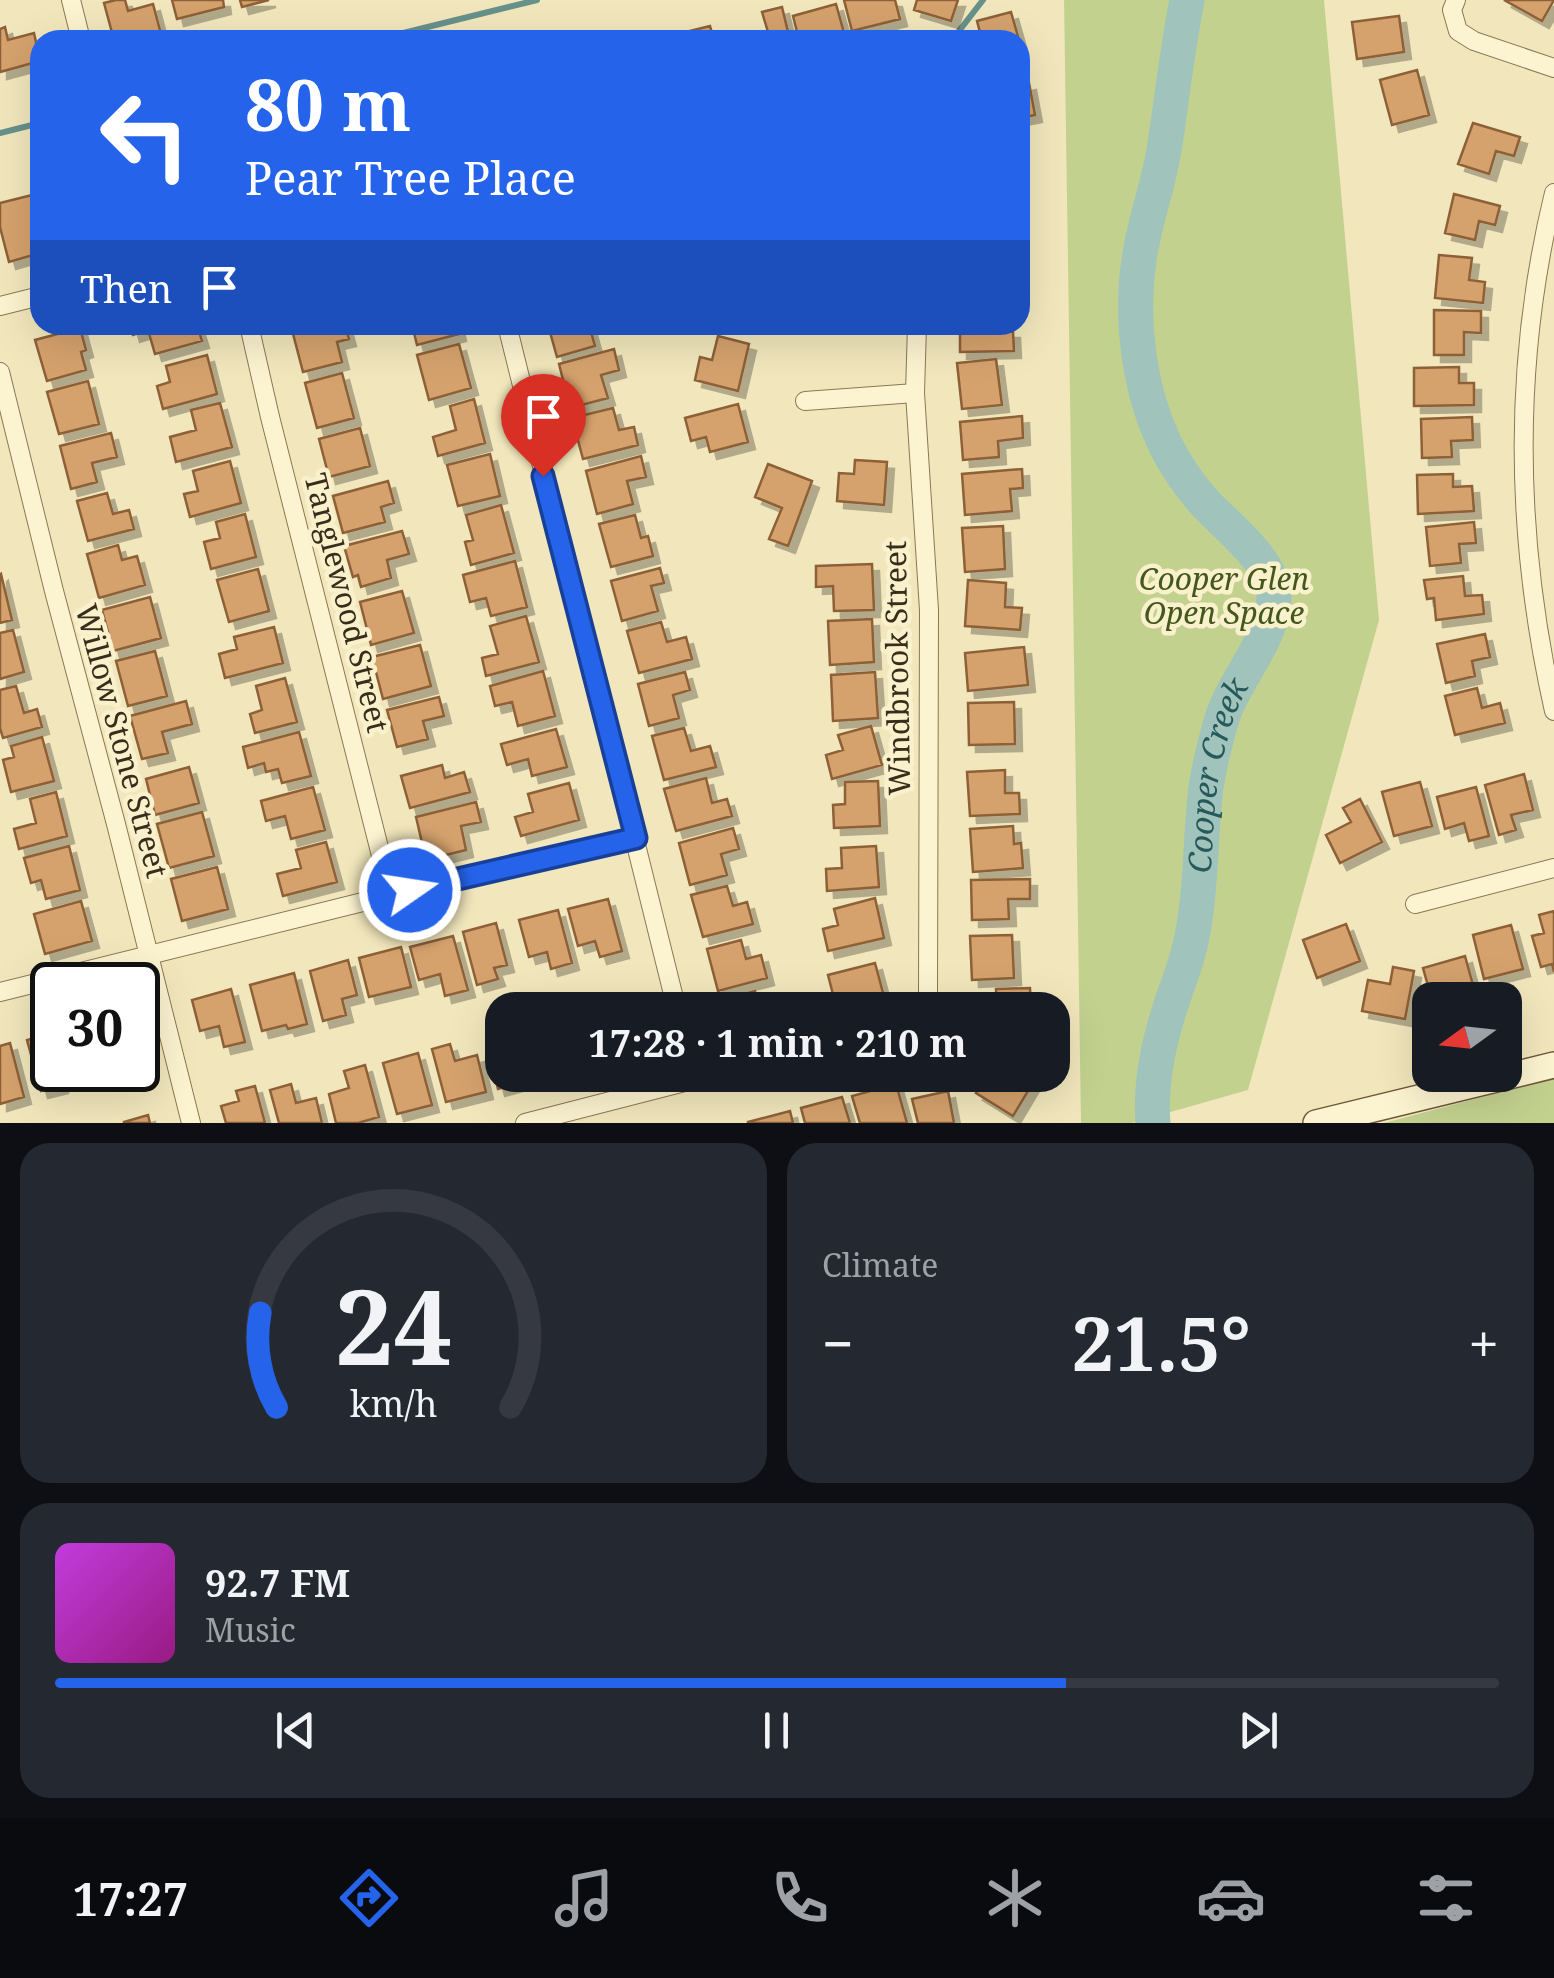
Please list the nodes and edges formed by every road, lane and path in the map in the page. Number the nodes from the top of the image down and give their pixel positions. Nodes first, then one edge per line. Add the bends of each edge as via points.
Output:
1 (70, 0) edge
2 (1456, 0) edge
3 (78, 30) edge
4 (1554, 68) edge
5 (1554, 193) edge
6 (30, 298) edge
7 (0, 306) edge
8 (251, 335) edge
9 (510, 335) edge
10 (917, 335) edge
11 (0, 372) edge
12 (915, 393) junction
13 (805, 401) dead end
14 (1554, 711) edge
15 (636, 838) junction
16 (1554, 868) edge
17 (391, 894) junction
18 (1415, 904) dead end
19 (148, 954) junction
20 (0, 992) edge
21 (673, 992) edge
22 (928, 992) edge
23 (1554, 1065) edge
24 (643, 1092) edge
25 (1333, 1121) edge
26 (190, 1123) edge
27 (525, 1123) edge

1 - 3 street
2 - 4 street via 1458,31
5 - 14 street via 1533,292 1523,476 1533,602
6 - 7 street
8 - 17 street, Tanglewood Street
9 - 15 street
10 - 12 street, Windbrook Street
11 - 19 street, Willow Stone Street
12 - 13 street
12 - 22 street, Windbrook Street via 929,610
15 - 17 street
15 - 21 street
16 - 18 street
17 - 19 street
19 - 20 street
19 - 26 street, Willow Stone Street
23 - 25 main road
24 - 27 street

